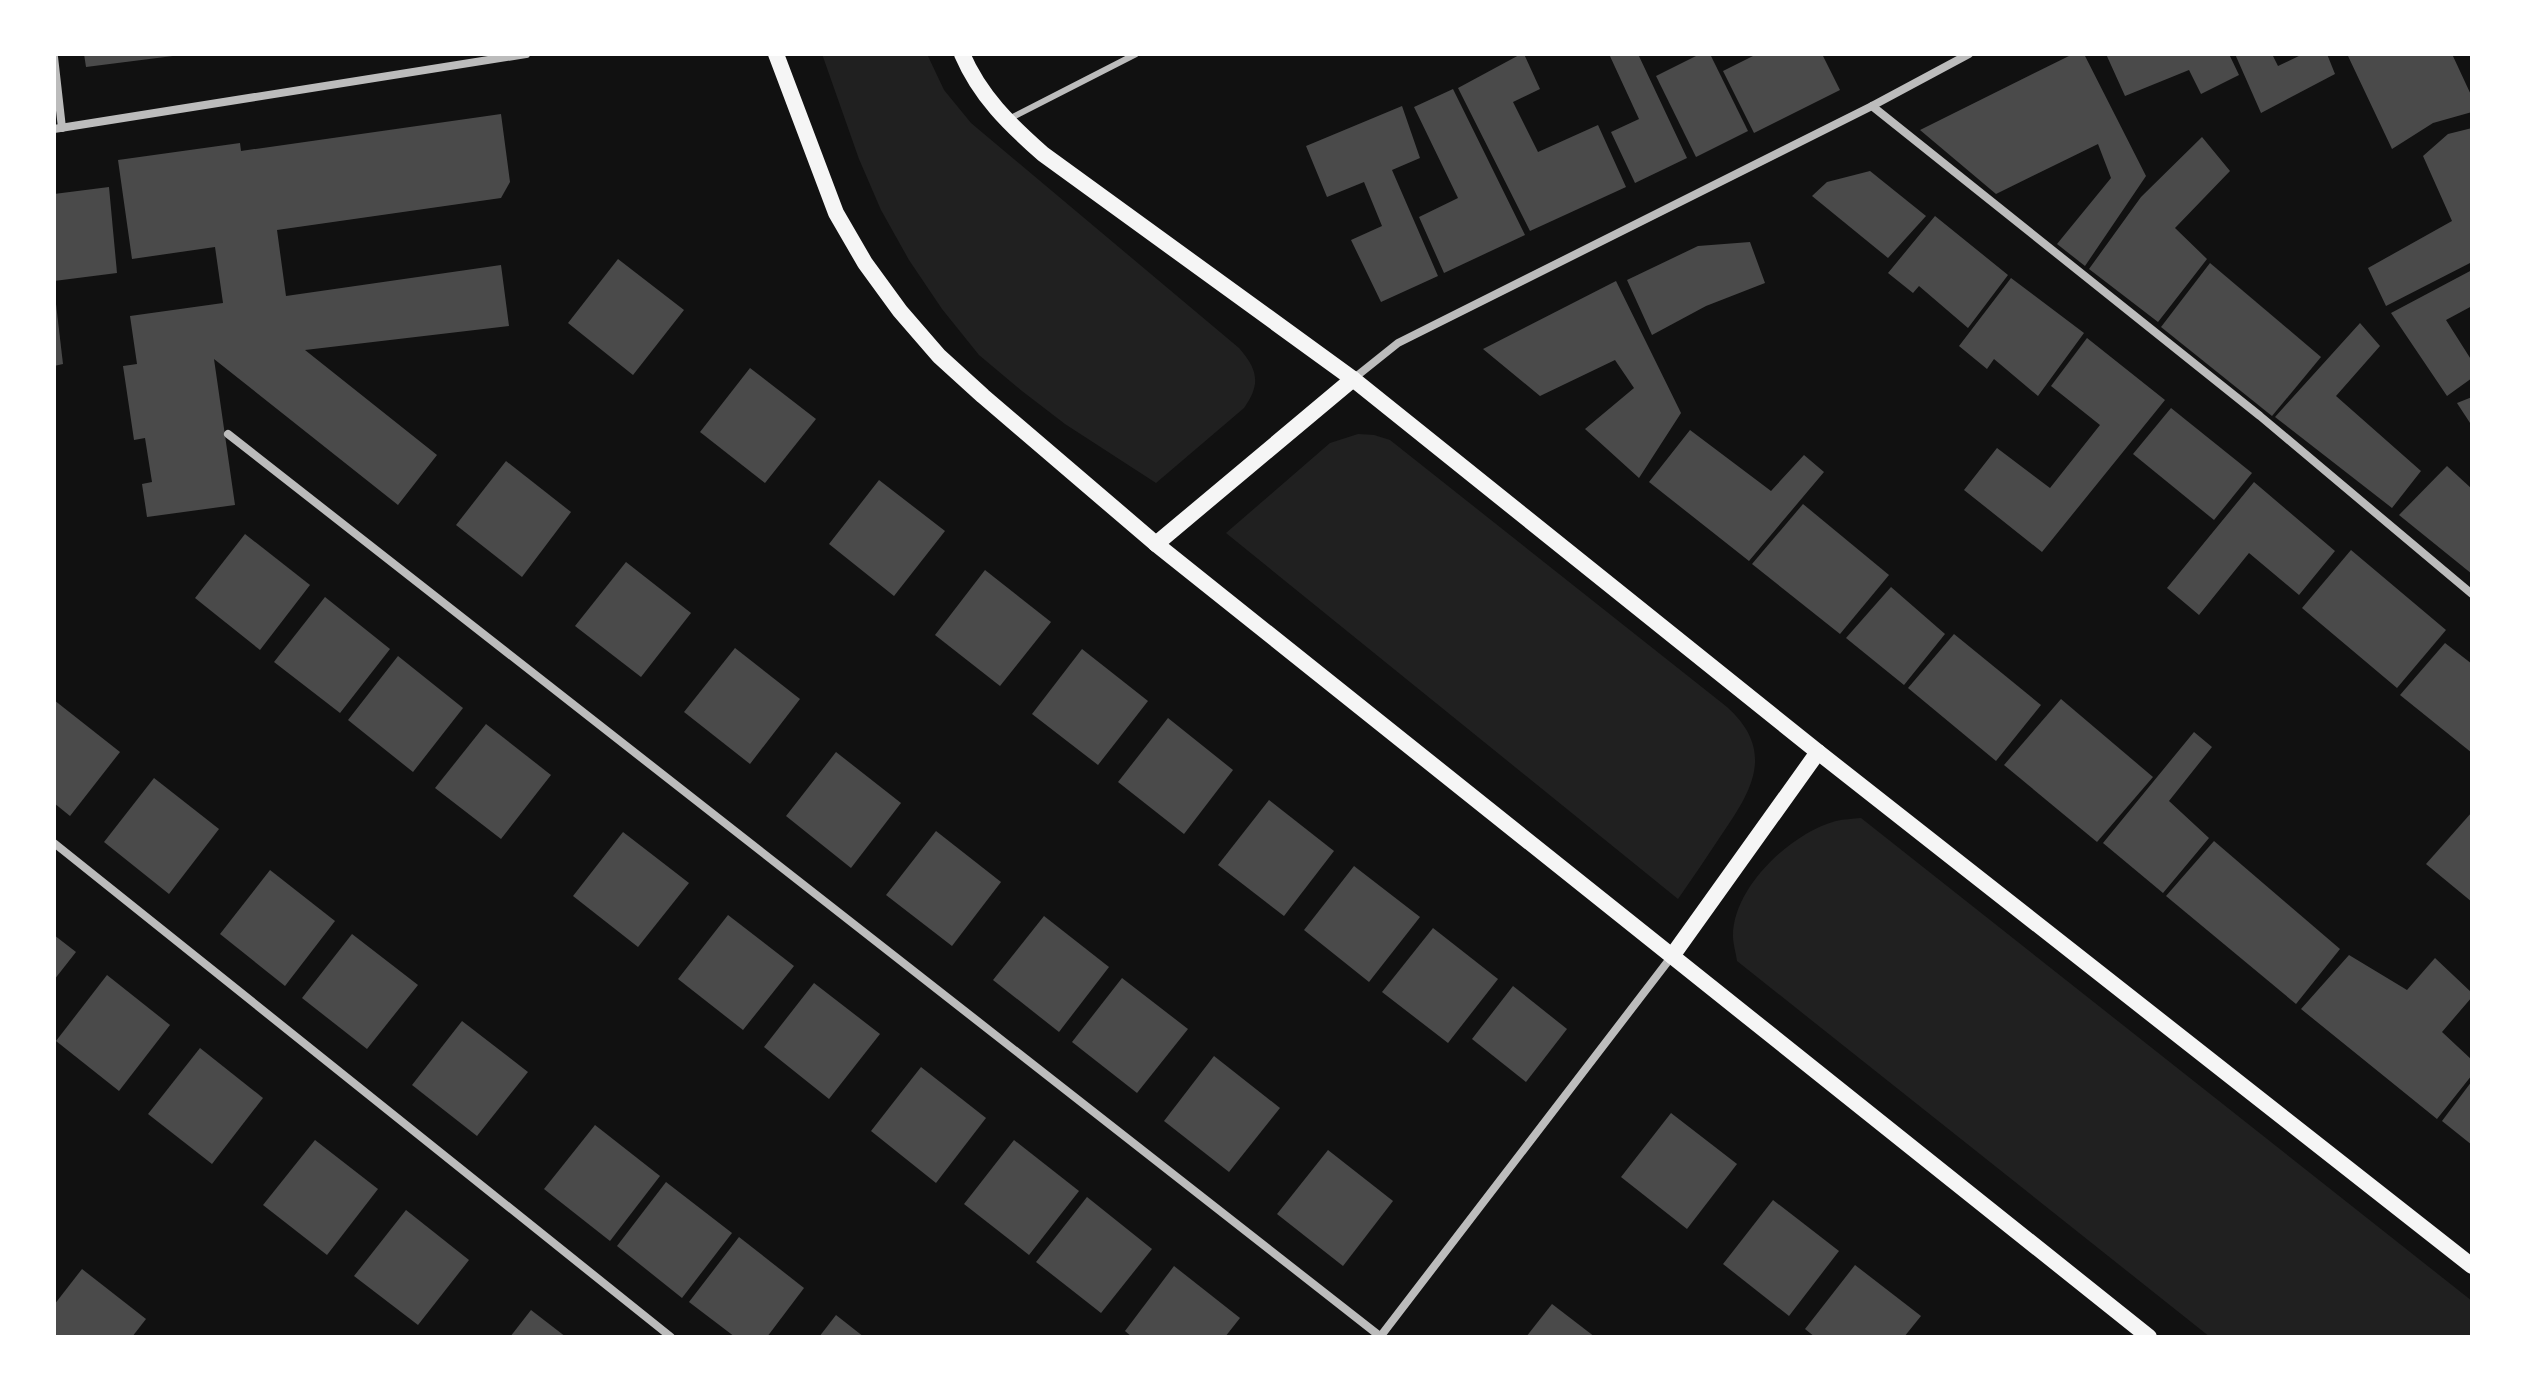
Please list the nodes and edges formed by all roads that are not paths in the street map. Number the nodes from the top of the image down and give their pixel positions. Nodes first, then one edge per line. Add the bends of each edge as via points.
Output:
1 (526, 54) edge
2 (776, 54) edge
3 (962, 54) edge
4 (1136, 54) edge
5 (1969, 54) edge
6 (54, 57) edge
7 (1872, 106) junction
8 (1005, 121) junction
9 (58, 129) edge
10 (1353, 379) junction
11 (228, 434) dead end
12 (1156, 544) junction
13 (2472, 594) edge
14 (1818, 752) junction
15 (54, 843) edge
16 (1672, 956) junction
17 (2472, 1266) edge
18 (671, 1337) edge
19 (1380, 1337) edge
20 (2149, 1337) edge

1 - 9 street
2 - 12 main road via 836,213 900,311 939,356
3 - 8 main road via 974,81
4 - 8 lane
5 - 7 street
6 - 9 street
7 - 10 street via 1398,343
7 - 13 street via 2260,416
8 - 10 main road
10 - 12 main road
10 - 14 main road
11 - 19 street
12 - 16 main road
14 - 16 main road
14 - 17 main road
15 - 18 street
16 - 19 street
16 - 20 main road

